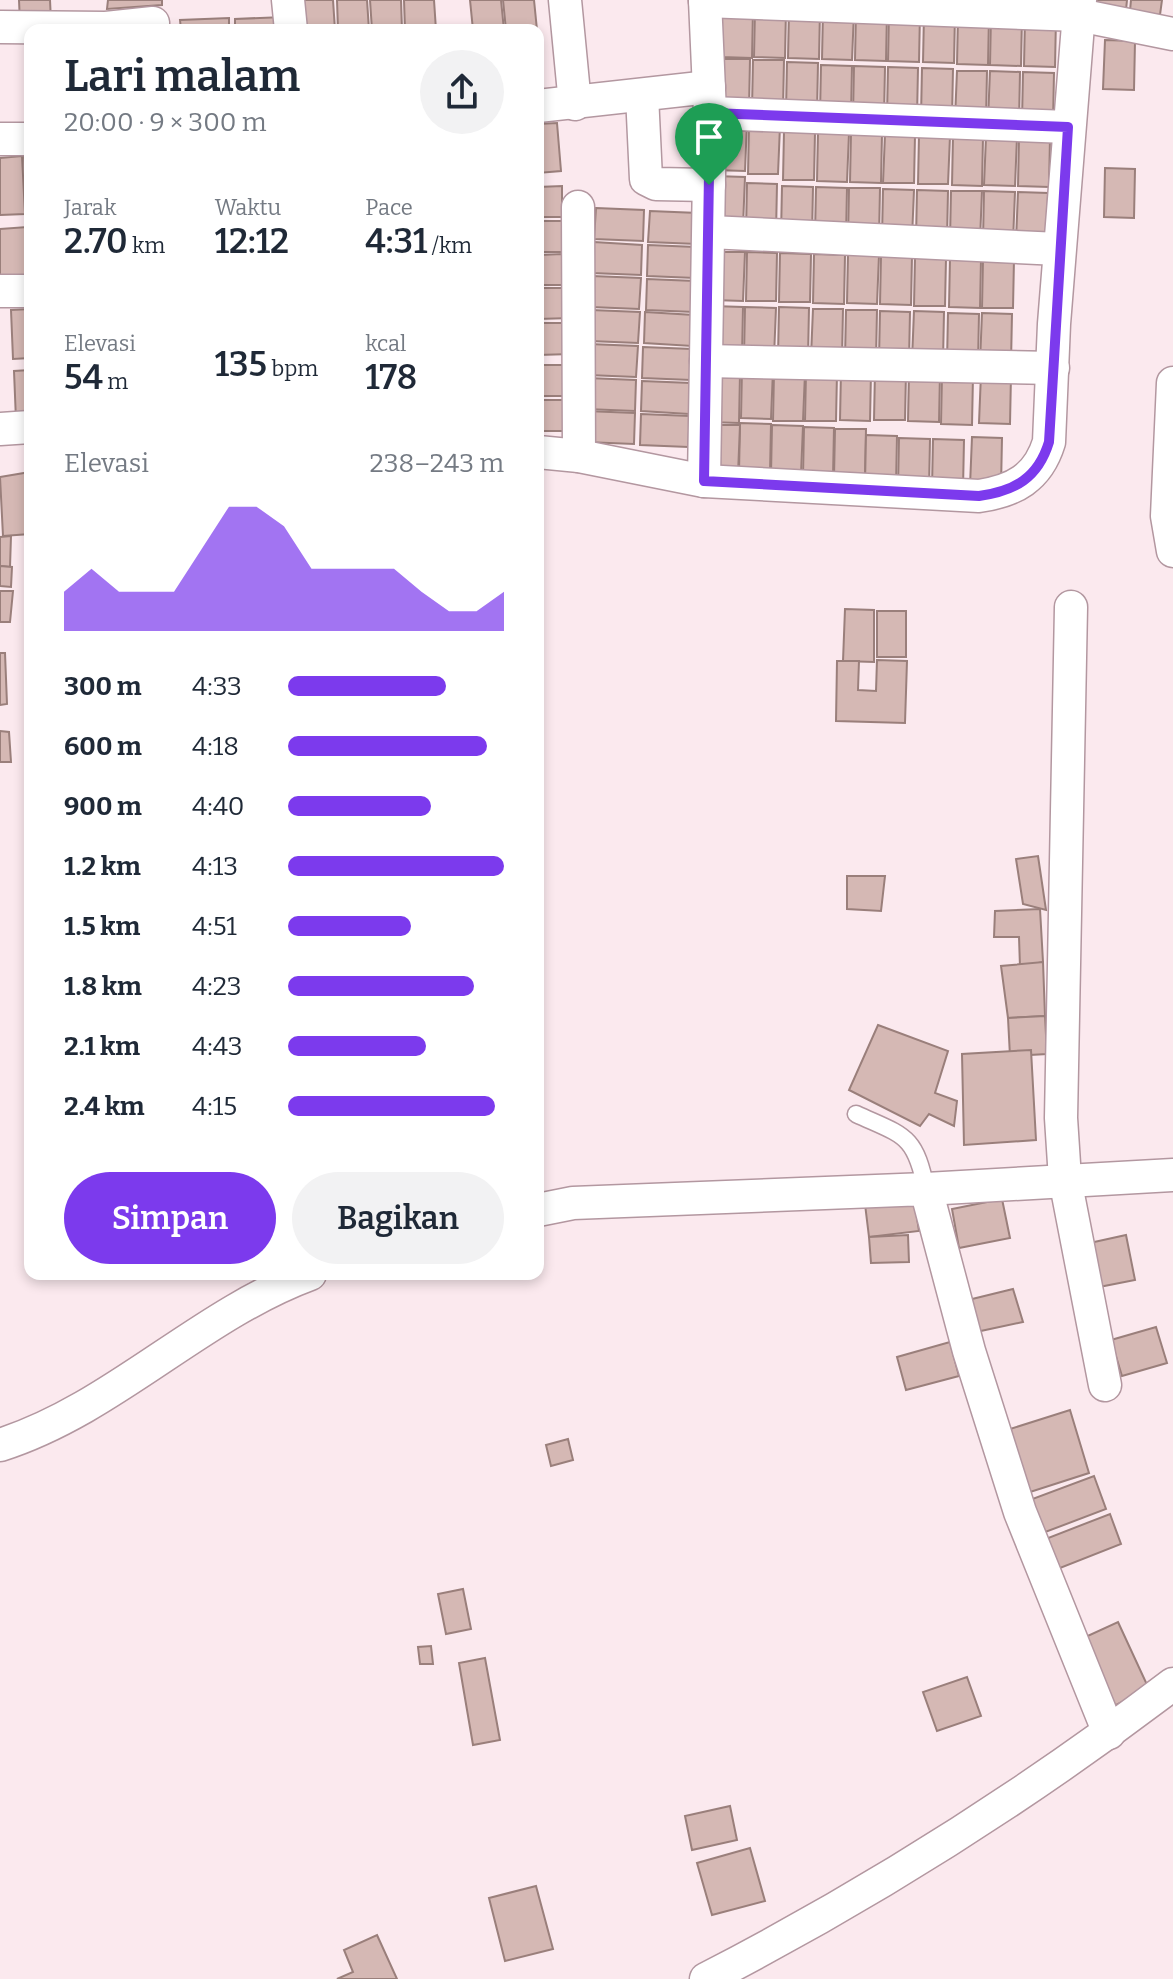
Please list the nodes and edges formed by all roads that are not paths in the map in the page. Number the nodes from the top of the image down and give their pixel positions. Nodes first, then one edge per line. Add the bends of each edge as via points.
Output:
1 (288, 0) edge
2 (565, 0) edge
3 (705, 1) edge
4 (1079, 8) edge
5 (290, 24) edge
6 (0, 27) edge
7 (24, 27) edge
8 (1173, 34) edge
9 (642, 95) junction
10 (710, 100) junction
11 (575, 104) junction
12 (544, 106) edge
13 (1068, 127) junction
14 (0, 139) edge
15 (24, 139) edge
16 (709, 185) junction
17 (578, 207) dead end
18 (710, 232) junction
19 (1059, 249) junction
20 (0, 291) edge
21 (24, 291) edge
22 (706, 361) junction
23 (1053, 368) junction
24 (1173, 383) edge
25 (24, 427) edge
26 (0, 429) edge
27 (544, 453) edge
28 (579, 456) junction
29 (704, 481) junction
30 (1173, 551) edge
31 (1071, 607) dead end
32 (856, 1114) dead end
33 (1173, 1175) edge
34 (1065, 1179) junction
35 (926, 1189) junction
36 (544, 1209) edge
37 (286, 1280) edge
38 (1105, 1385) dead end
39 (0, 1445) edge
40 (1173, 1684) edge
41 (1109, 1733) junction
42 (706, 1979) edge

1 - 5 street
2 - 11 street
3 - 4 street
3 - 10 street
4 - 8 street
4 - 13 street
6 - 7 street
9 - 10 street
9 - 11 street
9 - 16 street via 646,179 656,184
10 - 13 street
10 - 16 street
11 - 12 street
13 - 19 street
14 - 15 street
16 - 18 street
17 - 28 street
18 - 19 street
18 - 22 street
19 - 23 street
20 - 21 street
22 - 23 street
22 - 29 street
23 - 29 street via 1049,442 1043,460 1023,483 1003,493
24 - 30 street via 1167,516
25 - 26 street
27 - 28 street
28 - 29 street
31 - 34 street via 1061,1118
32 - 35 lane via 914,1146
33 - 34 street
34 - 35 street
34 - 38 street
35 - 36 street via 573,1203
35 - 41 street via 1020,1512
37 - 39 street via 38,1433
40 - 41 street
41 - 42 street via 889,1876

